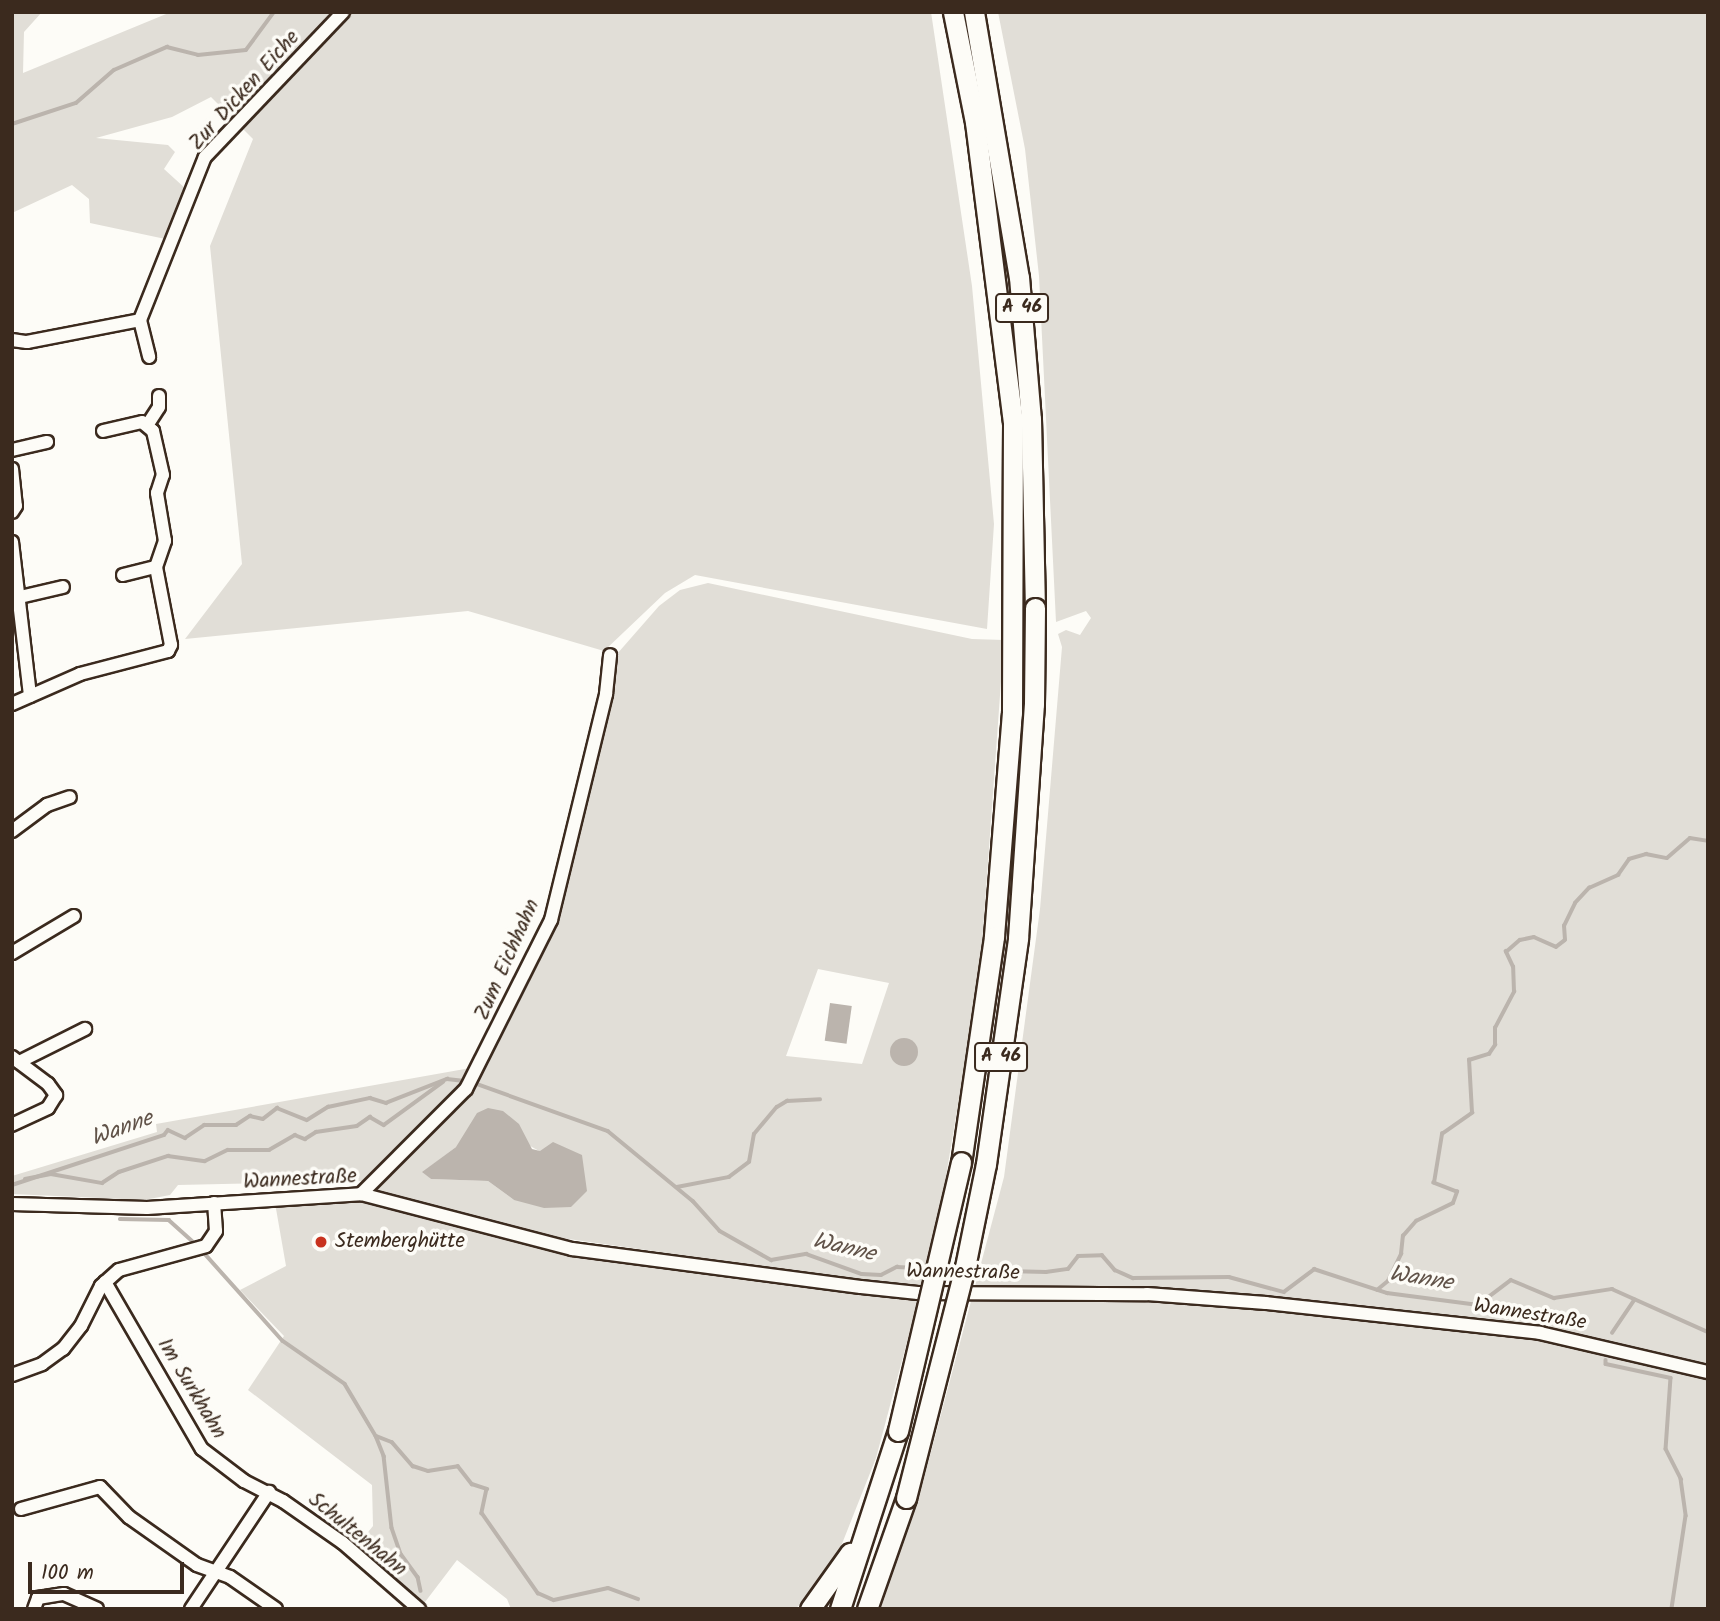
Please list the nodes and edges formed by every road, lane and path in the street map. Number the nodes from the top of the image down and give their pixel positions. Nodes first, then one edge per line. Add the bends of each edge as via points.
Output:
1 (344, 12) edge
2 (943, 12) edge
3 (953, 12) edge
4 (974, 12) edge
5 (975, 122) junction
6 (140, 320) junction
7 (12, 340) edge
8 (149, 358) dead end
9 (159, 396) dead end
10 (148, 424) junction
11 (103, 431) dead end
12 (47, 442) dead end
13 (12, 450) edge
14 (12, 469) edge
15 (12, 512) edge
16 (12, 542) edge
17 (156, 567) junction
18 (123, 575) dead end
19 (63, 587) dead end
20 (20, 597) junction
21 (610, 655) dead end
22 (30, 696) junction
23 (12, 704) edge
24 (70, 797) dead end
25 (12, 831) edge
26 (74, 916) dead end
27 (12, 953) edge
28 (85, 1029) dead end
29 (15, 1059) edge
30 (12, 1125) edge
31 (361, 1194) junction
32 (214, 1203) junction
33 (12, 1204) edge
34 (105, 1282) junction
35 (1708, 1372) edge
36 (12, 1375) edge
37 (881, 1491) junction
38 (269, 1492) junction
39 (21, 1509) dead end
40 (215, 1571) junction
41 (34, 1609) edge
42 (97, 1609) edge
43 (191, 1609) edge
44 (275, 1609) edge
45 (419, 1609) edge
46 (810, 1609) edge
47 (840, 1609) edge
48 (867, 1609) edge

1 - 6 street, Zur Dicken Eiche via 205,157
2 - 5 highway
3 - 5 highway, A 46
4 - 48 highway, A 46, bridge via 1019,277 1031,419 1034,704 1018,937 986,1164 965,1267 906,1498
5 - 37 highway, A 46, bridge via 1013,423 1012,712 994,937 963,1149
6 - 7 street via 27,342
6 - 8 street
9 - 10 street via 159,407
10 - 11 street
10 - 17 street via 163,478 157,493 165,545
12 - 13 street
14 - 15 street via 16,506
16 - 20 street
17 - 18 street
17 - 22 street via 172,640 168,651 80,674
19 - 20 street
20 - 22 street
21 - 31 street, Zum Eichhahn via 606,694 551,920 467,1089
22 - 23 street
24 - 25 street via 47,805
26 - 27 street
28 - 29 street
29 - 30 street via 56,1095 48,1108
31 - 32 street, Wannestraße
31 - 35 street, Wannestraße via 572,1248 875,1289 1147,1294 1256,1302 1541,1334
32 - 33 street, Wannestraße via 147,1208
32 - 34 street via 216,1231 206,1246 133,1264
34 - 36 street via 63,1349 42,1364
34 - 38 street, Im Surkhahn via 202,1449 244,1481
37 - 46 highway via 843,1567
37 - 47 highway, A 46
38 - 40 street
38 - 45 street, Schultenhahn via 343,1543
39 - 40 street via 100,1487 129,1517 197,1565
40 - 43 street
40 - 44 street
41 - 42 street via 41,1596 64,1594

